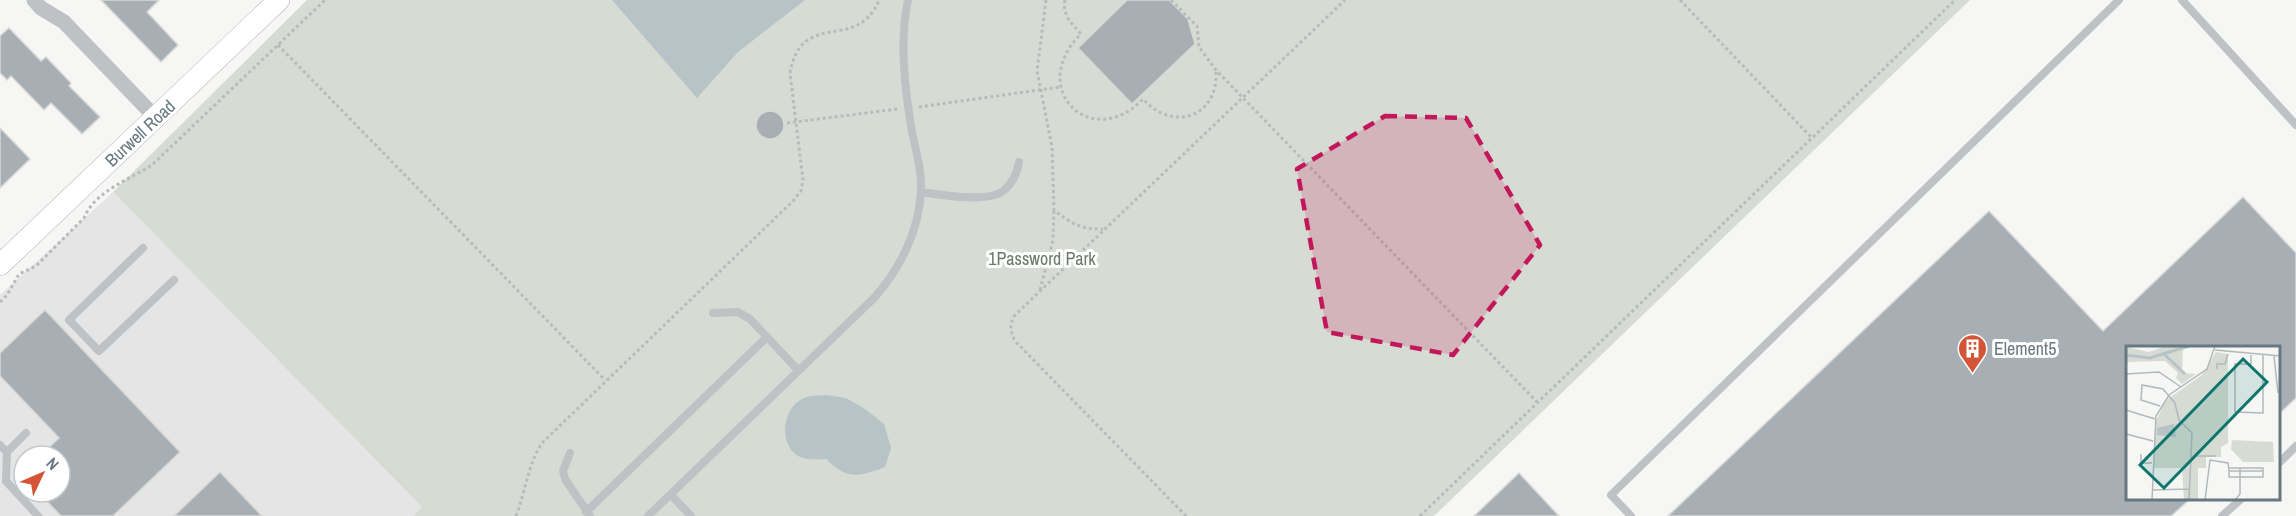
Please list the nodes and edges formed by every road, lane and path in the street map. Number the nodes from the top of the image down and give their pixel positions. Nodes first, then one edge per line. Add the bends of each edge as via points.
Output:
1 (34, 0) edge
2 (279, 0) edge
3 (325, 0) edge
4 (879, 0) edge
5 (908, 0) edge
6 (1046, 0) edge
7 (1065, 0) edge
8 (1171, 0) edge
9 (1345, 0) edge
10 (1680, 0) edge
11 (1955, 0) edge
12 (2119, 0) edge
13 (2182, 0) edge
14 (278, 45) junction
15 (1216, 70) junction
16 (1060, 87) junction
17 (1040, 89) junction
18 (1243, 97) junction
19 (909, 108) junction
20 (156, 118) junction
21 (795, 121) junction
22 (786, 123) dead end
23 (2296, 125) edge
24 (1812, 138) junction
25 (1019, 162) dead end
26 (921, 192) junction
27 (1054, 210) junction
28 (1105, 229) junction
29 (143, 248) dead end
30 (0, 265) edge
31 (174, 280) dead end
32 (1039, 292) junction
33 (0, 302) edge
34 (713, 313) dead end
35 (767, 337) junction
36 (798, 370) junction
37 (606, 381) junction
38 (1537, 402) junction
39 (26, 432) dead end
40 (0, 445) edge
41 (2296, 446) edge
42 (7, 452) junction
43 (570, 453) dead end
44 (2281, 461) edge
45 (671, 495) junction
46 (2239, 501) edge
47 (588, 514) edge
48 (38, 516) edge
49 (516, 516) edge
50 (648, 516) edge
51 (691, 516) edge
52 (1186, 516) edge
53 (1420, 516) edge
54 (1631, 516) edge
55 (2222, 516) edge

1 - 20 street via 64,22
2 - 20 main road, Burwell Road
3 - 14 path
4 - 21 path via 863,24 821,33 799,47 790,73
5 - 19 lane via 903,40
6 - 17 path via 1037,71
7 - 16 path via 1067,18 1081,34 1068,46 1062,60
8 - 15 path via 1197,26 1199,47
9 - 18 path
10 - 24 path
11 - 24 path
12 - 54 lane via 1611,495
13 - 23 lane
14 - 33 path via 152,165 115,185 36,266 19,273
14 - 37 path
15 - 16 path via 1212,95 1202,110 1178,118 1165,115 1143,99 1109,120 1080,114 1070,106
15 - 18 path
16 - 17 path
17 - 19 path
17 - 27 path via 1052,147
18 - 28 path
18 - 38 path
19 - 21 path
19 - 26 lane
20 - 30 main road, Burwell Road
21 - 22 path
21 - 37 path via 801,191
24 - 38 path
25 - 26 lane via 1014,179 1001,193 964,196
26 - 36 lane via 910,241 890,281
27 - 28 path via 1073,225
27 - 32 path via 1053,240
28 - 32 path
29 - 31 lane via 69,320 99,351
32 - 52 path via 1011,322 1015,342
34 - 35 lane via 738,312
35 - 36 lane
35 - 47 lane
36 - 45 lane
37 - 49 path via 538,449
38 - 53 path
39 - 42 lane
40 - 42 lane
41 - 44 lane
42 - 48 lane via 6,481
43 - 47 lane via 563,471 565,479
45 - 50 lane
45 - 51 lane
46 - 55 lane

